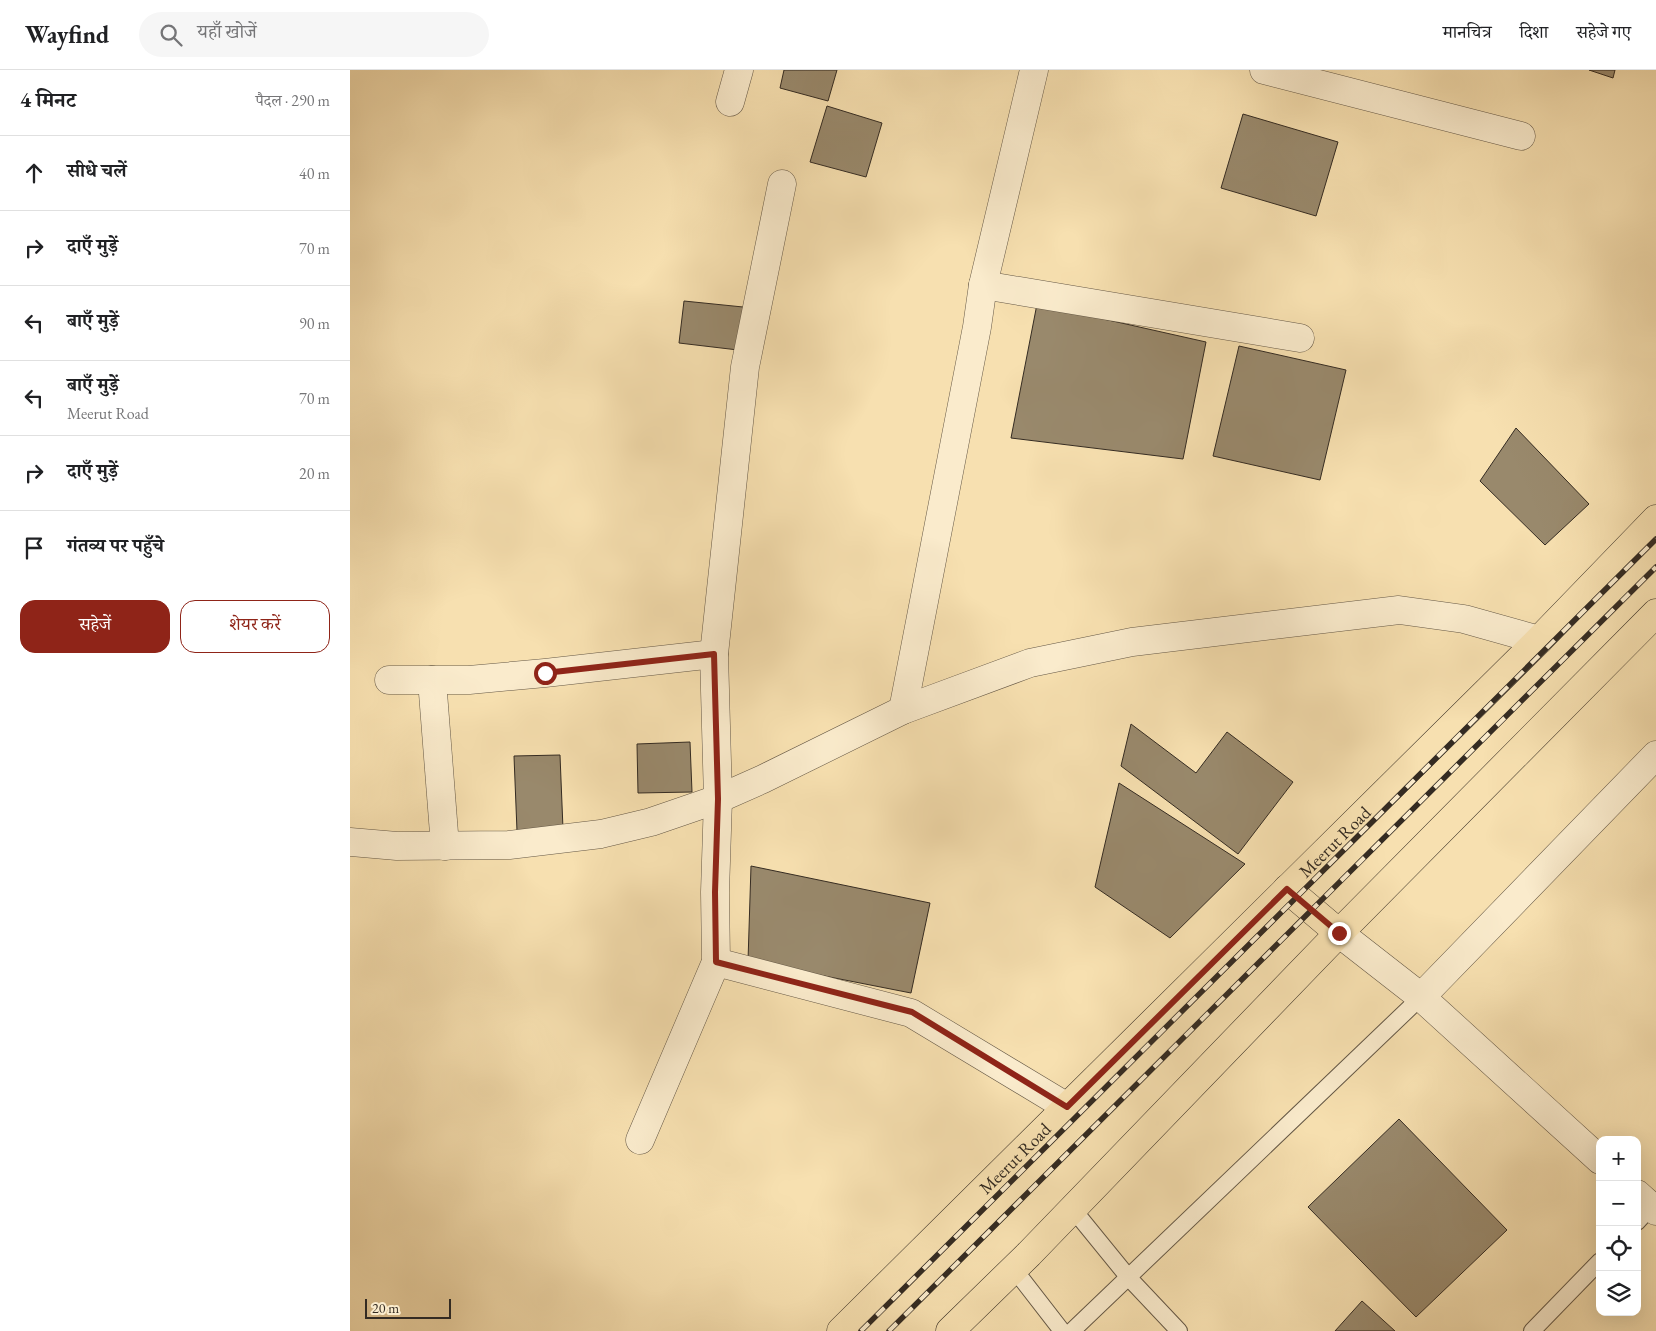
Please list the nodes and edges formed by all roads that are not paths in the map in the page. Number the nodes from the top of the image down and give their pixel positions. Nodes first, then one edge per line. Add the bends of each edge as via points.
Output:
1 (739, 70) edge
2 (1034, 70) edge
3 (1264, 70) edge
4 (730, 102) dead end
5 (1521, 136) dead end
6 (782, 184) dead end
7 (983, 285) junction
8 (1300, 338) dead end
9 (1656, 519) edge
10 (1656, 613) edge
11 (1539, 640) junction
12 (714, 654) junction
13 (389, 680) dead end
14 (432, 680) junction
15 (904, 710) junction
16 (1656, 755) edge
17 (718, 799) junction
18 (350, 842) edge
19 (445, 846) junction
20 (1287, 889) junction
21 (1339, 933) junction
22 (716, 962) junction
23 (1421, 997) junction
24 (1067, 1107) junction
25 (640, 1140) dead end
26 (1596, 1156) edge
27 (1072, 1208) junction
28 (1596, 1265) edge
29 (1014, 1269) junction
30 (1129, 1278) junction
31 (841, 1331) edge
32 (950, 1331) edge
33 (1062, 1331) edge
34 (1072, 1331) edge
35 (1179, 1331) edge
36 (1532, 1331) edge

1 - 4 street
2 - 7 street
3 - 5 street
6 - 12 street via 745,366
7 - 8 street
7 - 15 street
9 - 11 main road, Meerut Road
10 - 21 main road
11 - 15 street via 1464,618 1399,610 1132,642 1030,663
11 - 20 main road, Meerut Road
12 - 14 street via 545,673
12 - 17 street
13 - 14 street
14 - 19 street
15 - 17 street
16 - 23 street
17 - 19 street via 651,822 601,834 509,845
17 - 22 street
18 - 19 street
20 - 21 main road
20 - 24 main road, Meerut Road
21 - 23 street
21 - 27 main road
22 - 24 street via 912,1012
22 - 25 street
23 - 26 street
23 - 30 lane
24 - 31 main road, Meerut Road
27 - 29 main road
27 - 30 lane
28 - 36 lane
29 - 32 main road
29 - 33 lane
30 - 34 lane
30 - 35 lane

